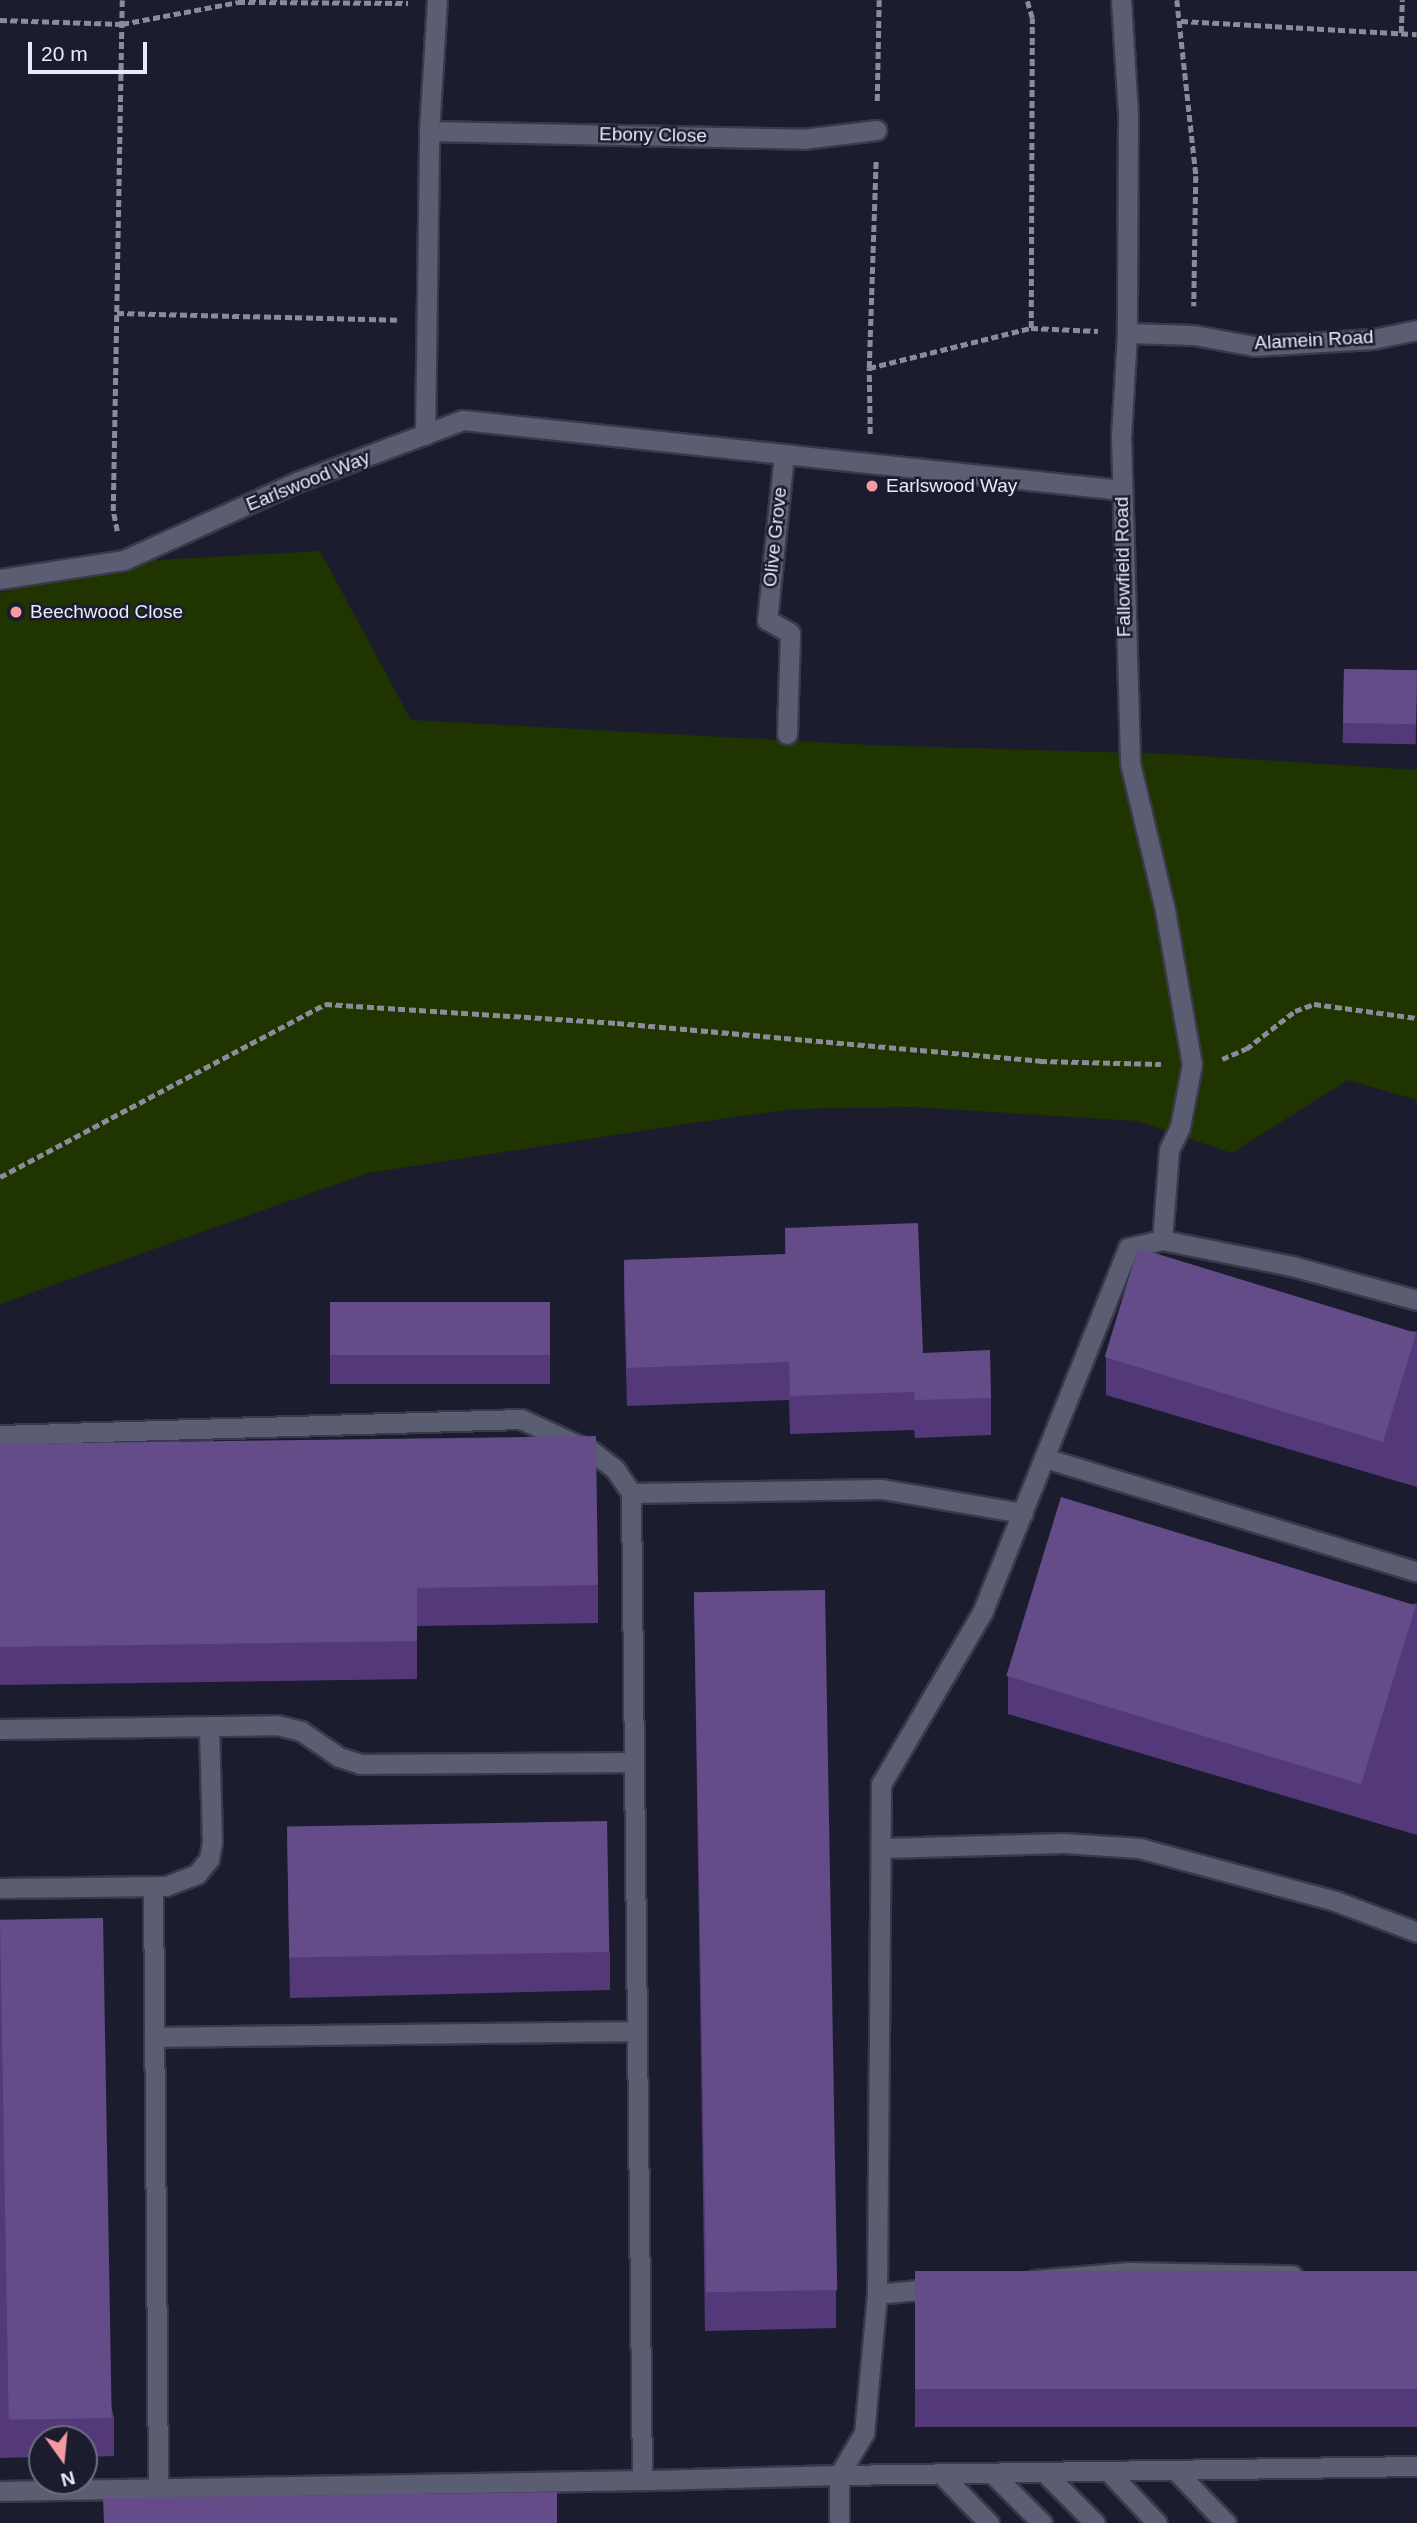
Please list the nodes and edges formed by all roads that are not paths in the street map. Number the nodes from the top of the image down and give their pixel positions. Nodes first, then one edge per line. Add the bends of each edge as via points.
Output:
1 (1121, 0) edge
2 (437, 2) edge
3 (876, 130) road end
4 (429, 131) junction
5 (1417, 330) edge
6 (1127, 333) junction
7 (425, 435) junction
8 (783, 454) junction
9 (1122, 490) junction
10 (0, 579) edge
11 (787, 734) dead end
12 (1162, 1240) junction
13 (1417, 1300) edge
14 (0, 1435) edge
15 (1045, 1458) junction
16 (631, 1493) junction
17 (1023, 1513) junction
18 (1417, 1573) edge
19 (209, 1726) junction
20 (0, 1729) edge
21 (635, 1762) junction
22 (881, 1848) junction
23 (153, 1886) junction
24 (0, 1888) edge
25 (1417, 1932) edge
26 (637, 2031) junction
27 (155, 2037) junction
28 (1307, 2275) edge
29 (1010, 2282) edge
30 (957, 2287) edge
31 (877, 2294) junction
32 (1417, 2466) edge
33 (1175, 2470) junction
34 (1108, 2471) junction
35 (1044, 2472) junction
36 (992, 2473) junction
37 (941, 2474) junction
38 (839, 2475) junction
39 (642, 2480) junction
40 (158, 2488) junction
41 (0, 2491) edge
42 (839, 2523) edge
43 (989, 2523) edge
44 (1042, 2523) edge
45 (1095, 2523) edge
46 (1157, 2523) edge
47 (1226, 2523) edge

1 - 6 street, Fallowfield Road via 1128,116
2 - 4 street
3 - 4 street, Ebony Close via 803,139
4 - 7 street
5 - 6 street, Alamein Road via 1373,339 1254,346 1194,335
6 - 9 street, Fallowfield Road
7 - 8 street, Earlswood Way via 463,420
7 - 10 street, Earlswood Way via 297,482 124,560
8 - 9 street, Earlswood Way
8 - 11 street, Olive Grove via 767,620 790,633
9 - 12 street, Fallowfield Road via 1130,763 1165,911 1192,1064 1180,1127 1169,1150
12 - 13 street via 1292,1266
12 - 15 street via 1128,1248
14 - 16 street via 521,1419 593,1452 615,1469
15 - 17 street
15 - 18 street
16 - 17 street via 882,1489
16 - 21 street
17 - 22 street via 983,1611 881,1784
19 - 20 street
19 - 21 street via 276,1725 301,1731 360,1765
19 - 23 street via 209,1860 184,1881
21 - 26 street
22 - 25 street via 1064,1843 1139,1848 1335,1901
22 - 31 street
23 - 24 street
23 - 27 street
26 - 27 street
26 - 39 street
27 - 40 street
28 - 29 street via 1129,2272
30 - 31 street
31 - 38 street via 864,2433
32 - 33 street
33 - 34 street
33 - 47 street
34 - 35 street
34 - 46 street
35 - 36 street
35 - 45 street
36 - 37 street
36 - 44 street
37 - 38 street
37 - 43 street
38 - 39 street
38 - 42 street
39 - 40 street
40 - 41 street

